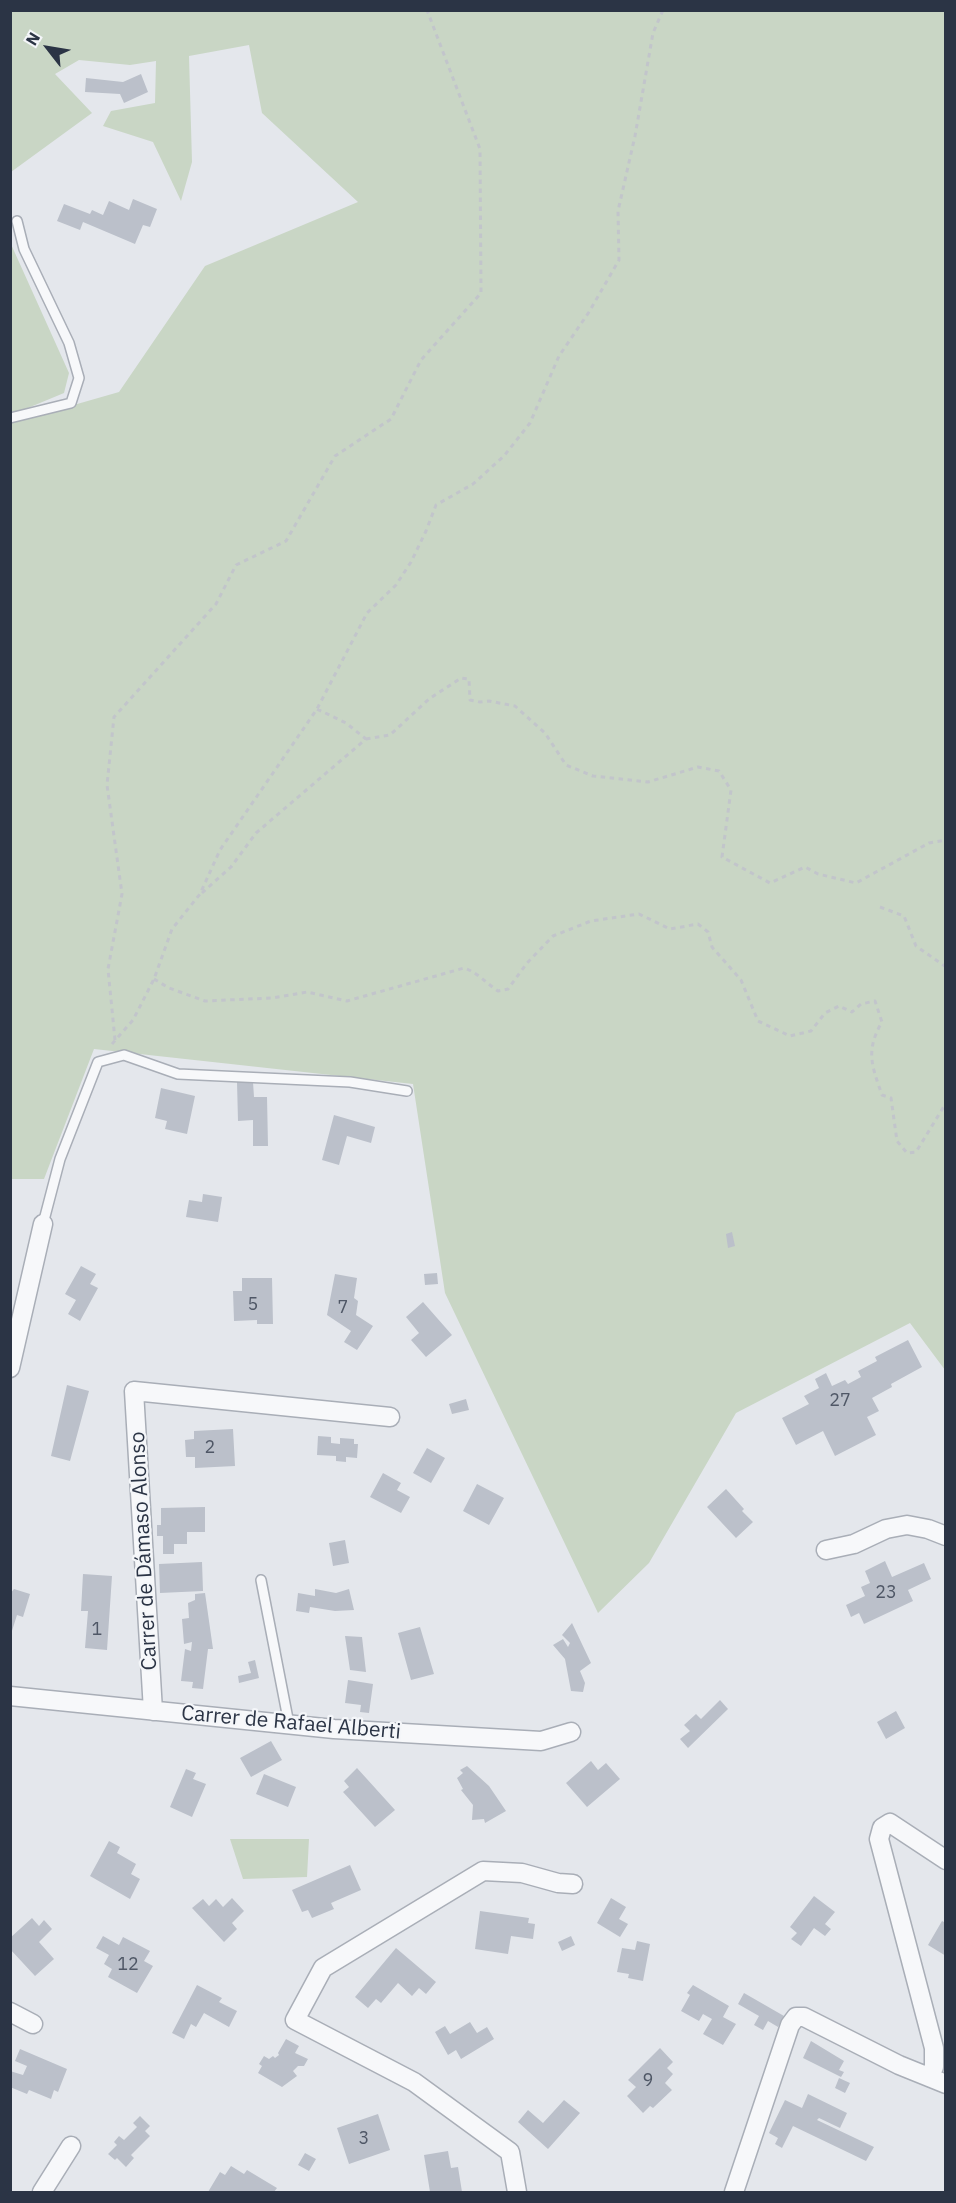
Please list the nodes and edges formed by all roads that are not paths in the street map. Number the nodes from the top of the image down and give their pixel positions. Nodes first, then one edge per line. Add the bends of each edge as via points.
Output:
1 (17, 221) dead end
2 (10, 418) edge
3 (407, 1091) dead end
4 (43, 1224) joint
5 (10, 1368) edge
6 (390, 1417) dead end
7 (945, 1536) edge
8 (826, 1550) dead end
9 (261, 1580) dead end
10 (10, 1696) edge
11 (153, 1711) junction
12 (289, 1724) junction
13 (571, 1732) dead end
14 (945, 1860) edge
15 (573, 1884) dead end
16 (10, 2012) edge
17 (33, 2024) dead end
18 (937, 2081) edge
19 (71, 2146) dead end
20 (42, 2193) edge
21 (516, 2193) edge
22 (734, 2193) edge

1 - 2 lane via 24,249 69,343 79,378 71,403
3 - 4 lane via 350,1082 178,1074 124,1055 98,1062 60,1159
4 - 5 street
6 - 11 street, Carrer de Dámaso Alonso via 134,1391
7 - 8 street via 907,1525 886,1528 854,1544
9 - 12 lane
10 - 11 street, Carrer de Rafael Alberti
11 - 12 street, Carrer de Rafael Alberti
12 - 13 street, Carrer de Rafael Alberti via 541,1741
14 - 18 street via 890,1823 882,1828 879,1839 934,2048
15 - 21 street via 522,1873 483,1871 323,1968 295,2020 414,2082 510,2152
16 - 17 street
18 - 22 street via 804,2017 796,2017 790,2025
19 - 20 street

